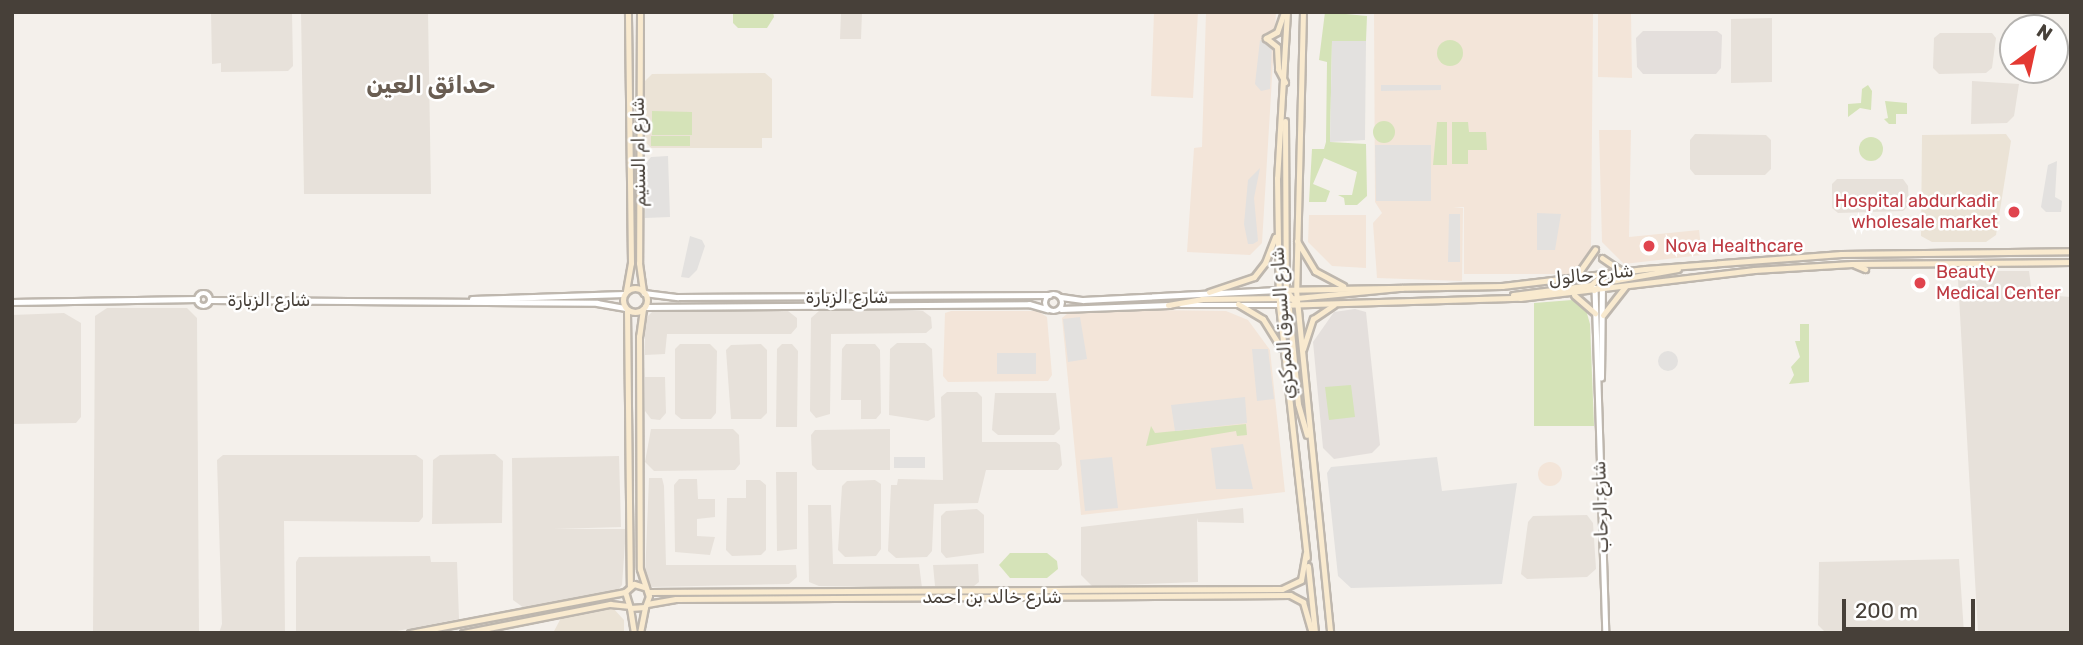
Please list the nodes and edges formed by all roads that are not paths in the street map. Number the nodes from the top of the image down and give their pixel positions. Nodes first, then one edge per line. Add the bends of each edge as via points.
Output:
1 (628, 12) edge
2 (640, 12) edge
3 (1286, 12) edge
4 (1302, 12) edge
5 (1286, 82) junction
6 (1285, 102) junction
7 (1277, 230) junction
8 (1296, 239) junction
9 (1894, 246) dead end
10 (2071, 246) edge
11 (1938, 247) dead end
12 (1595, 249) dead end
13 (2068, 251) edge
14 (1950, 252) junction
15 (1885, 253) junction
16 (1763, 254) dead end
17 (1602, 258) dead end
18 (1749, 260) junction
19 (2071, 262) edge
20 (1651, 263) dead end
21 (1853, 264) junction
22 (1695, 265) junction
23 (1645, 269) junction
24 (1866, 270) dead end
25 (1628, 272) junction
26 (1599, 275) junction
27 (1574, 278) junction
28 (1415, 286) junction
29 (1625, 286) junction
30 (1598, 287) junction
31 (1349, 288) junction
32 (1278, 290) junction
33 (644, 292) junction
34 (1209, 292) junction
35 (625, 293) junction
36 (1297, 293) junction
37 (1571, 294) junction
38 (1049, 295) junction
39 (1061, 297) junction
40 (1502, 298) junction
41 (197, 299) junction
42 (1285, 299) junction
43 (211, 300) junction
44 (454, 300) junction
45 (12, 302) edge
46 (1337, 303) junction
47 (1238, 304) junction
48 (1168, 305) junction
49 (1297, 305) junction
50 (644, 308) junction
51 (627, 309) junction
52 (1047, 309) junction
53 (1061, 309) junction
54 (1595, 313) junction
55 (1603, 315) junction
56 (1283, 353) junction
57 (1302, 356) junction
58 (1600, 382) junction
59 (1310, 445) junction
60 (1306, 553) junction
61 (630, 586) junction
62 (646, 589) junction
63 (625, 592) junction
64 (646, 605) junction
65 (629, 607) junction
66 (410, 633) edge
67 (463, 633) edge
68 (634, 633) edge
69 (640, 633) edge
70 (1314, 633) edge
71 (1330, 633) edge
72 (1606, 633) edge

1 - 35 main road, شارع ام السنيم via 631,263
2 - 33 main road, شارع ام السنيم via 639,263
3 - 5 main road, شارع السوق المركزي
3 - 5 main road via 1277,32 1266,38 1277,47 1278,69
4 - 8 main road, شارع السوق المركزي
5 - 6 main road, شارع السوق المركزي
6 - 7 main road, شارع السوق المركزي
6 - 42 main road
7 - 32 main road, شارع السوق المركزي
7 - 34 main road via 1265,263 1254,276
8 - 31 main road via 1315,271
8 - 36 main road, شارع السوق المركزي
9 - 15 main road
10 - 13 main road
11 - 14 main road
12 - 27 main road
13 - 14 main road, شارع حالول
14 - 15 main road, شارع حالول
15 - 18 main road, شارع حالول
16 - 18 main road
17 - 25 main road via 1614,269
18 - 22 main road, شارع حالول
19 - 21 main road, شارع حالول
20 - 23 main road
21 - 24 main road
21 - 29 main road, شارع حالول
22 - 23 main road, شارع حالول
22 - 30 main road
23 - 25 main road, شارع حالول
25 - 26 main road, شارع حالول
26 - 27 main road, شارع حالول
26 - 30 main road
27 - 28 main road, شارع حالول via 1502,286
28 - 31 main road, شارع حالول
28 - 36 main road via 1380,293
29 - 30 main road, شارع حالول
29 - 55 main road
30 - 37 main road, شارع حالول
30 - 40 main road
30 - 54 street, شارع الرحاب
30 - 55 street, شارع الرحاب
31 - 36 main road, شارع حالول
32 - 34 street
32 - 42 main road, شارع حالول
33 - 35 main road
33 - 38 street, شارع الزبارة
33 - 50 main road, شارع ام السنيم
34 - 39 street via 1083,300
35 - 44 street, شارع الزبارة
35 - 51 main road, شارع ام السنيم
36 - 42 main road, شارع حالول
36 - 49 main road, شارع السوق المركزي
37 - 40 main road, شارع حالول
37 - 54 main road
38 - 39 street, شارع الزبارة
38 - 52 street
39 - 53 street
40 - 46 main road, شارع حالول
41 - 43 street via 204,293
41 - 43 street via 204,307
41 - 45 street
42 - 47 street
42 - 48 main road via 1202,299
42 - 49 main road
42 - 56 main road, شارع السوق المركزي
42 - 59 main road via 1300,413
43 - 44 street, شارع الزبارة
44 - 51 street, شارع الزبارة via 597,303
46 - 49 main road, شارع حالول
46 - 57 main road via 1313,320
47 - 48 street
47 - 56 main road via 1263,319
48 - 53 street
49 - 57 main road, شارع السوق المركزي
50 - 51 main road
50 - 52 street, شارع الزبارة via 1029,304
50 - 62 main road via 639,336 639,483
51 - 61 main road
52 - 53 street, شارع الزبارة
54 - 58 street, شارع الرحاب
55 - 58 street, شارع الرحاب
56 - 60 main road, شارع السوق المركزي
57 - 59 main road, شارع السوق المركزي
58 - 72 street, شارع الرحاب
59 - 71 main road, شارع السوق المركزي
60 - 62 main road, شارع خالد بن احمد via 1301,580 1282,589
60 - 70 main road, شارع السوق المركزي
61 - 62 main road
61 - 63 main road
62 - 64 main road
63 - 65 main road
63 - 66 main road
64 - 65 main road, شارع خالد بن احمد
64 - 69 main road
64 - 70 main road, شارع خالد بن احمد via 685,599 1290,595 1303,602
65 - 67 main road via 610,604
65 - 68 main road

